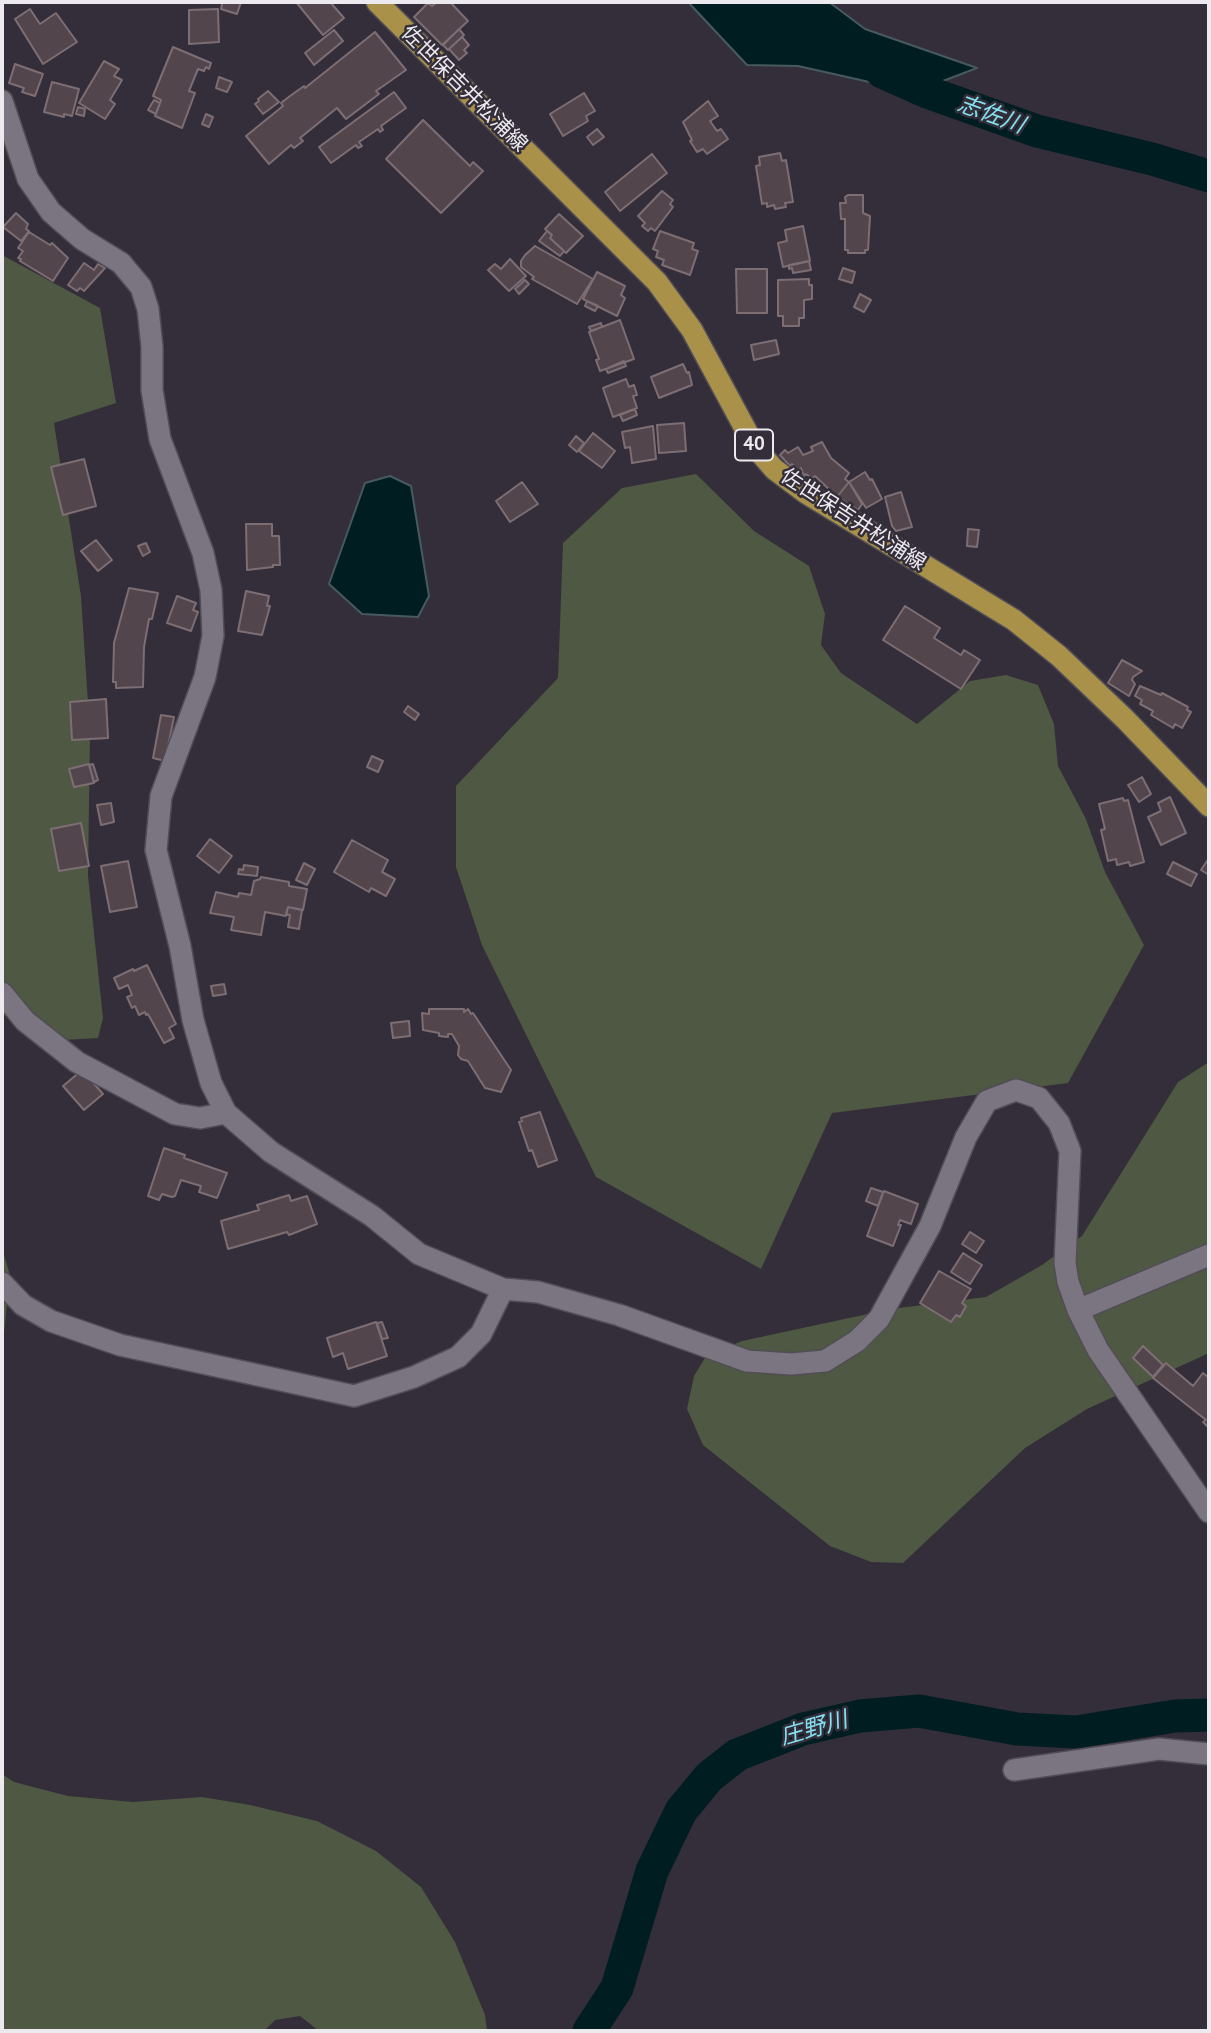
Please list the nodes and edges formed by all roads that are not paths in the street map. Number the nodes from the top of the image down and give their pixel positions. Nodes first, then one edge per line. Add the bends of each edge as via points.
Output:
1 (377, 2) edge
2 (2, 101) edge
3 (1209, 806) edge
4 (2, 993) edge
5 (226, 1113) junction
6 (1209, 1255) edge
7 (2, 1283) edge
8 (503, 1289) junction
9 (1078, 1310) junction
10 (1209, 1512) edge
11 (1209, 1754) edge
12 (1014, 1770) dead end

1 - 3 main road, 佐世保吉井松浦線 / 40 via 657,282 692,330 755,447 774,470 1014,620 1059,656
2 - 5 street via 28,179 51,212 82,239 121,262 141,287 148,309 160,439 203,554 211,590 214,636 205,677 161,796 156,850 193,1020 211,1083
4 - 5 street via 25,1021 89,1069 175,1114 200,1118
5 - 8 street via 271,1152 372,1216 419,1254
6 - 9 street
7 - 8 street via 23,1305 51,1321 120,1345 354,1396 458,1357 481,1334
8 - 9 street via 538,1292 605,1311 747,1361 825,1361 857,1341 879,1319 930,1226 971,1128 988,1101 1016,1090 1039,1098 1059,1123 1070,1152 1065,1262
9 - 10 street via 1098,1350
11 - 12 street via 1159,1749

